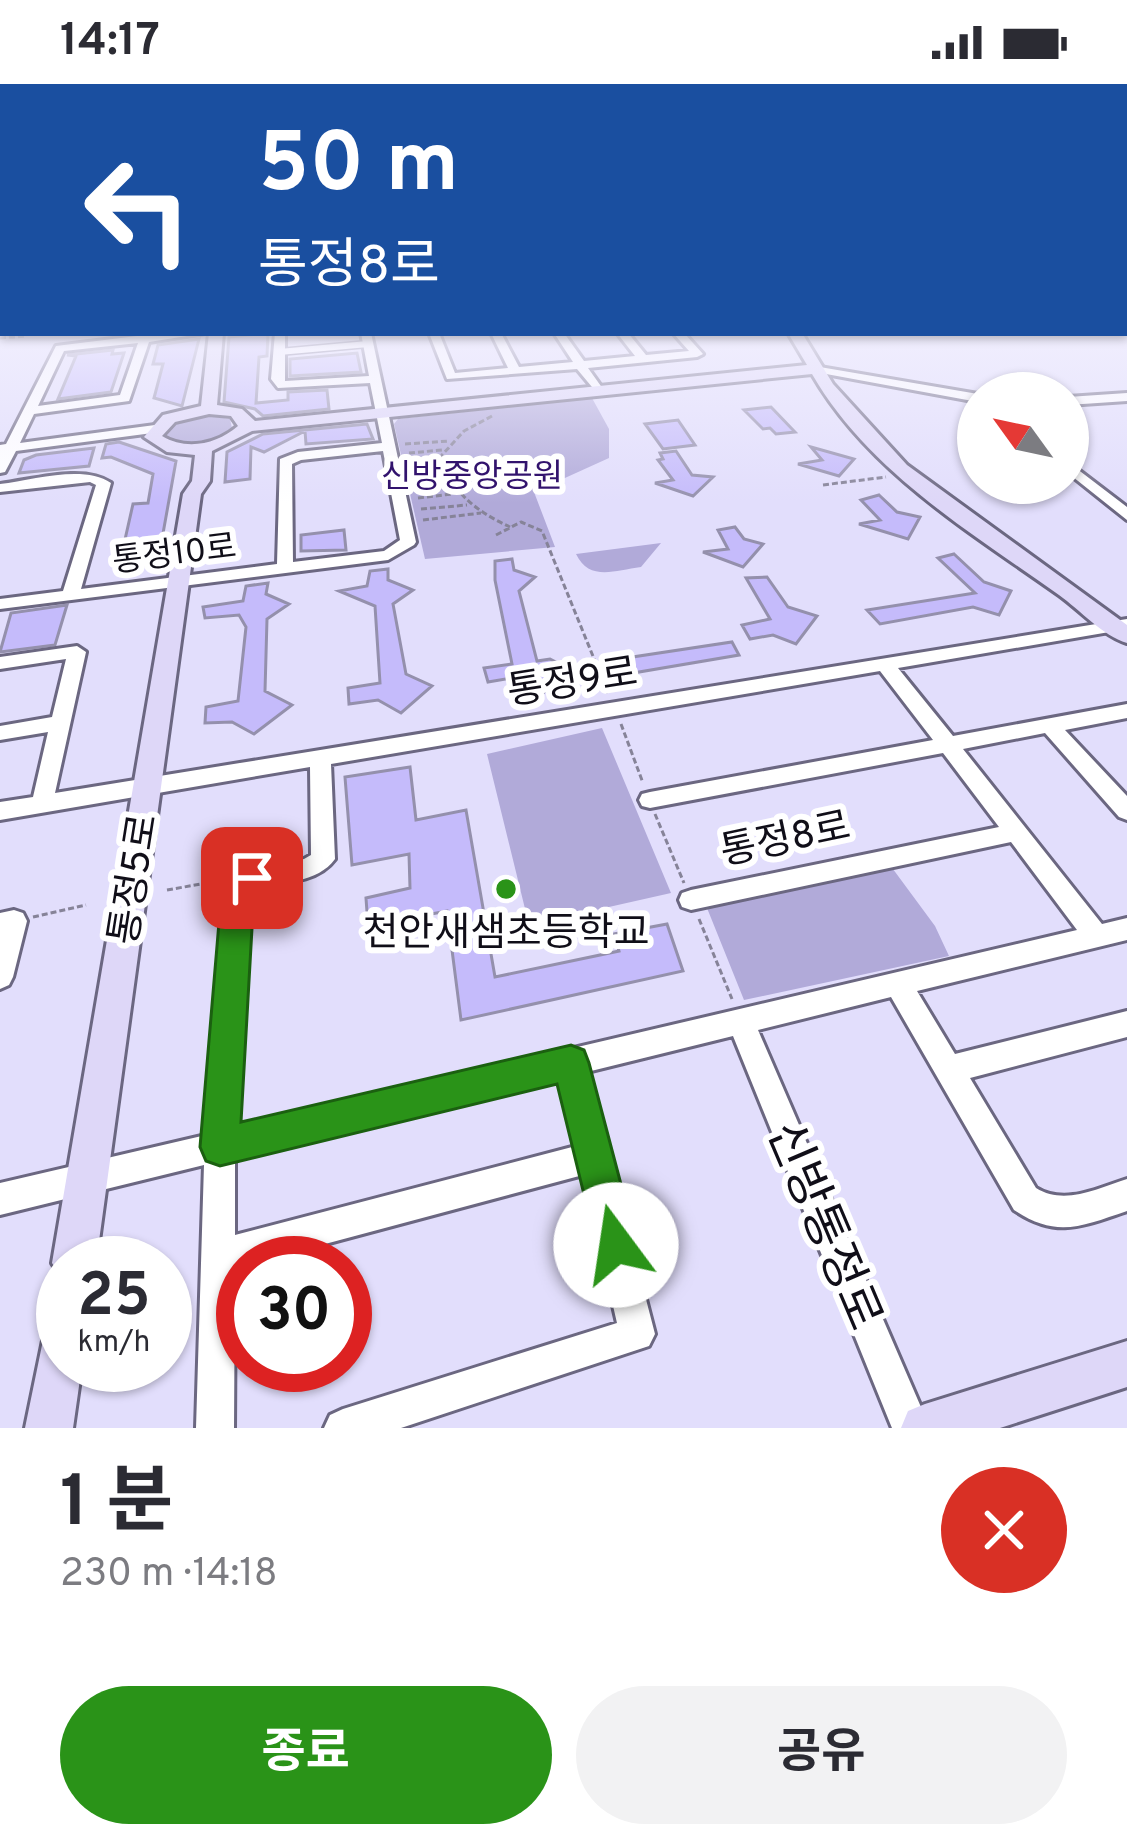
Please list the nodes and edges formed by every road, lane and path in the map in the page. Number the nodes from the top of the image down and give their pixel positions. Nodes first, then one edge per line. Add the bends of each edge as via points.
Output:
1 (44, 378) edge
2 (132, 378) edge
3 (206, 378) edge
4 (277, 378) edge
5 (589, 378) edge
6 (719, 378) edge
7 (820, 378) edge
8 (863, 378) edge
9 (374, 379) joint
10 (597, 389) junction
11 (957, 394) edge
12 (1127, 398) edge
13 (1089, 400) edge
14 (200, 410) junction
15 (381, 410) junction
16 (26, 411) junction
17 (504, 412) dead end
18 (245, 423) junction
19 (153, 433) junction
20 (452, 441) junction
21 (394, 445) junction
22 (4, 448) edge
23 (197, 448) junction
24 (446, 449) junction
25 (408, 453) dead end
26 (443, 460) junction
27 (411, 464) dead end
28 (0, 469) edge
29 (890, 476) dead end
30 (1089, 483) edge
31 (823, 485) dead end
32 (0, 488) edge
33 (455, 493) junction
34 (418, 498) dead end
35 (470, 504) junction
36 (421, 509) dead end
37 (481, 513) junction
38 (1127, 515) edge
39 (423, 520) dead end
40 (511, 527) junction
41 (496, 536) dead end
42 (285, 569) junction
43 (180, 582) junction
44 (71, 594) junction
45 (0, 604) edge
46 (1123, 628) edge
47 (0, 663) edge
48 (884, 663) junction
49 (616, 710) junction
50 (1127, 711) edge
51 (61, 723) junction
52 (1049, 725) junction
53 (0, 733) edge
54 (947, 744) junction
55 (320, 758) junction
56 (146, 787) junction
57 (650, 800) junction
58 (42, 804) junction
59 (0, 811) edge
60 (1127, 811) edge
61 (1016, 832) junction
62 (242, 880) junction
63 (167, 890) dead end
64 (691, 900) junction
65 (86, 904) dead end
66 (7, 922) edge
67 (1127, 929) edge
68 (1097, 936) junction
69 (0, 977) edge
70 (898, 984) junction
71 (742, 1022) junction
72 (1127, 1024) edge
73 (571, 1063) junction
74 (947, 1070) junction
75 (220, 1147) junction
76 (594, 1156) junction
77 (87, 1179) junction
78 (1127, 1195) edge
79 (0, 1199) edge
80 (78, 1236) edge
81 (218, 1236) edge
82 (293, 1236) edge
83 (216, 1342) edge
84 (1127, 1364) edge
85 (55, 1392) edge
86 (49, 1428) edge
87 (214, 1428) edge
88 (343, 1428) edge
89 (911, 1428) edge
90 (926, 1428) edge

1 - 16 street
2 - 16 street via 125,398
3 - 14 street
4 - 9 street via 282,385
5 - 10 street
6 - 10 street
7 - 46 street via 848,419 931,498
8 - 11 street
9 - 15 street, 통정10로
10 - 15 street
12 - 13 street
14 - 18 street via 236,412
14 - 19 street
15 - 18 street
15 - 21 street, 통정10로
16 - 22 street
17 - 20 path
18 - 23 street via 226,442
19 - 22 street
19 - 23 street via 165,447
20 - 21 path
20 - 24 path
21 - 42 street, 통정10로 via 285,462
21 - 42 street, 통정10로 via 405,547
22 - 28 street
23 - 43 street, 통정5로
24 - 25 path
24 - 26 path
26 - 27 path
26 - 33 path
29 - 31 path
30 - 38 street
32 - 44 street, 통정10로 via 104,483
33 - 34 path
33 - 35 path
35 - 36 path
35 - 37 path
37 - 39 path
37 - 40 path
40 - 41 path
40 - 49 path via 542,530
42 - 43 street, 통정10로
43 - 44 street, 통정10로
43 - 56 street, 통정5로
44 - 45 street, 통정10로
46 - 48 street, 통정9로
47 - 51 street via 76,652
48 - 49 street, 통정9로
48 - 54 street
49 - 55 street, 통정9로
49 - 57 path
50 - 52 street, 통정8로
51 - 53 street
51 - 58 street
52 - 54 street, 통정8로
52 - 60 street
54 - 57 street, 통정8로
54 - 61 street
55 - 56 street, 통정9로
55 - 62 street via 323,859
56 - 58 street, 통정9로
56 - 77 street, 통정5로
57 - 64 path, 통정8로
58 - 59 street, 통정9로
61 - 64 street, 통정8로
61 - 68 street
62 - 63 path
62 - 75 street
64 - 71 path
65 - 66 path
66 - 69 street
67 - 68 street
68 - 70 street
70 - 71 street
70 - 74 street
71 - 73 street
71 - 89 street, 신방통정로
72 - 74 street
73 - 75 street
73 - 76 street
74 - 78 street via 1012,1182 1041,1212 1056,1216
75 - 77 street
75 - 81 street
76 - 82 street
76 - 88 street via 638,1334
77 - 79 street
77 - 80 street, 통정5로
83 - 87 street
84 - 90 street
85 - 86 street

